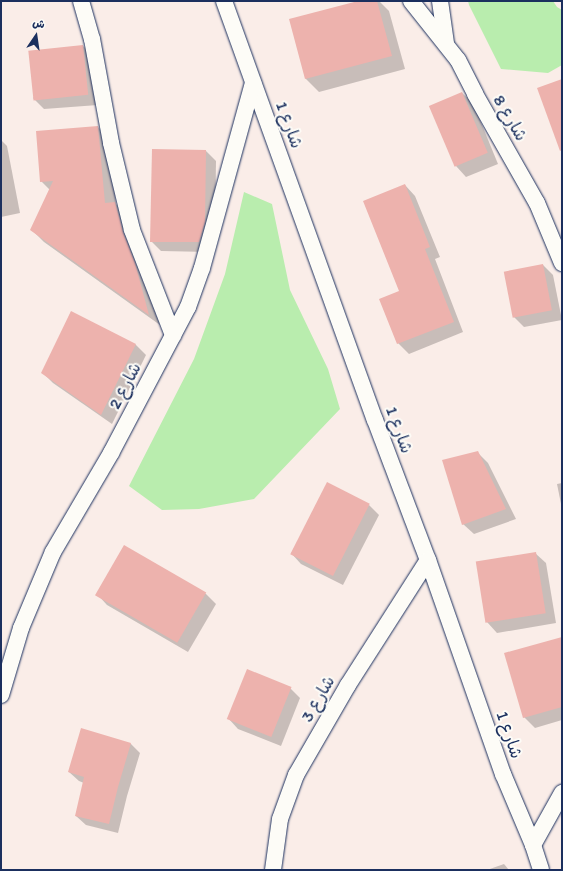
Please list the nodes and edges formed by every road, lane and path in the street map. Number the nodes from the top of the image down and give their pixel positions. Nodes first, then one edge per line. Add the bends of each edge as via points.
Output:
1 (81, 1) edge
2 (224, 1) edge
3 (411, 1) edge
4 (440, 1) edge
5 (446, 43) junction
6 (253, 83) junction
7 (562, 263) edge
8 (173, 335) junction
9 (428, 560) junction
10 (1, 694) edge
11 (562, 793) edge
12 (533, 845) junction
13 (273, 870) edge
14 (541, 870) edge

1 - 8 street via 92,39 111,143 132,230
2 - 6 street, شارع 1
3 - 5 street, شارع 8
4 - 5 street
5 - 7 street, شارع 8 via 458,60 537,203
6 - 8 street, شارع 2 via 202,268 188,308
6 - 9 street, شارع 1
8 - 10 street, شارع 2 via 111,454 53,552 21,628
9 - 12 street, شارع 1 via 503,774
9 - 13 street, شارع 3 via 348,684 296,775 280,819
11 - 12 street
12 - 14 street, شارع 1

